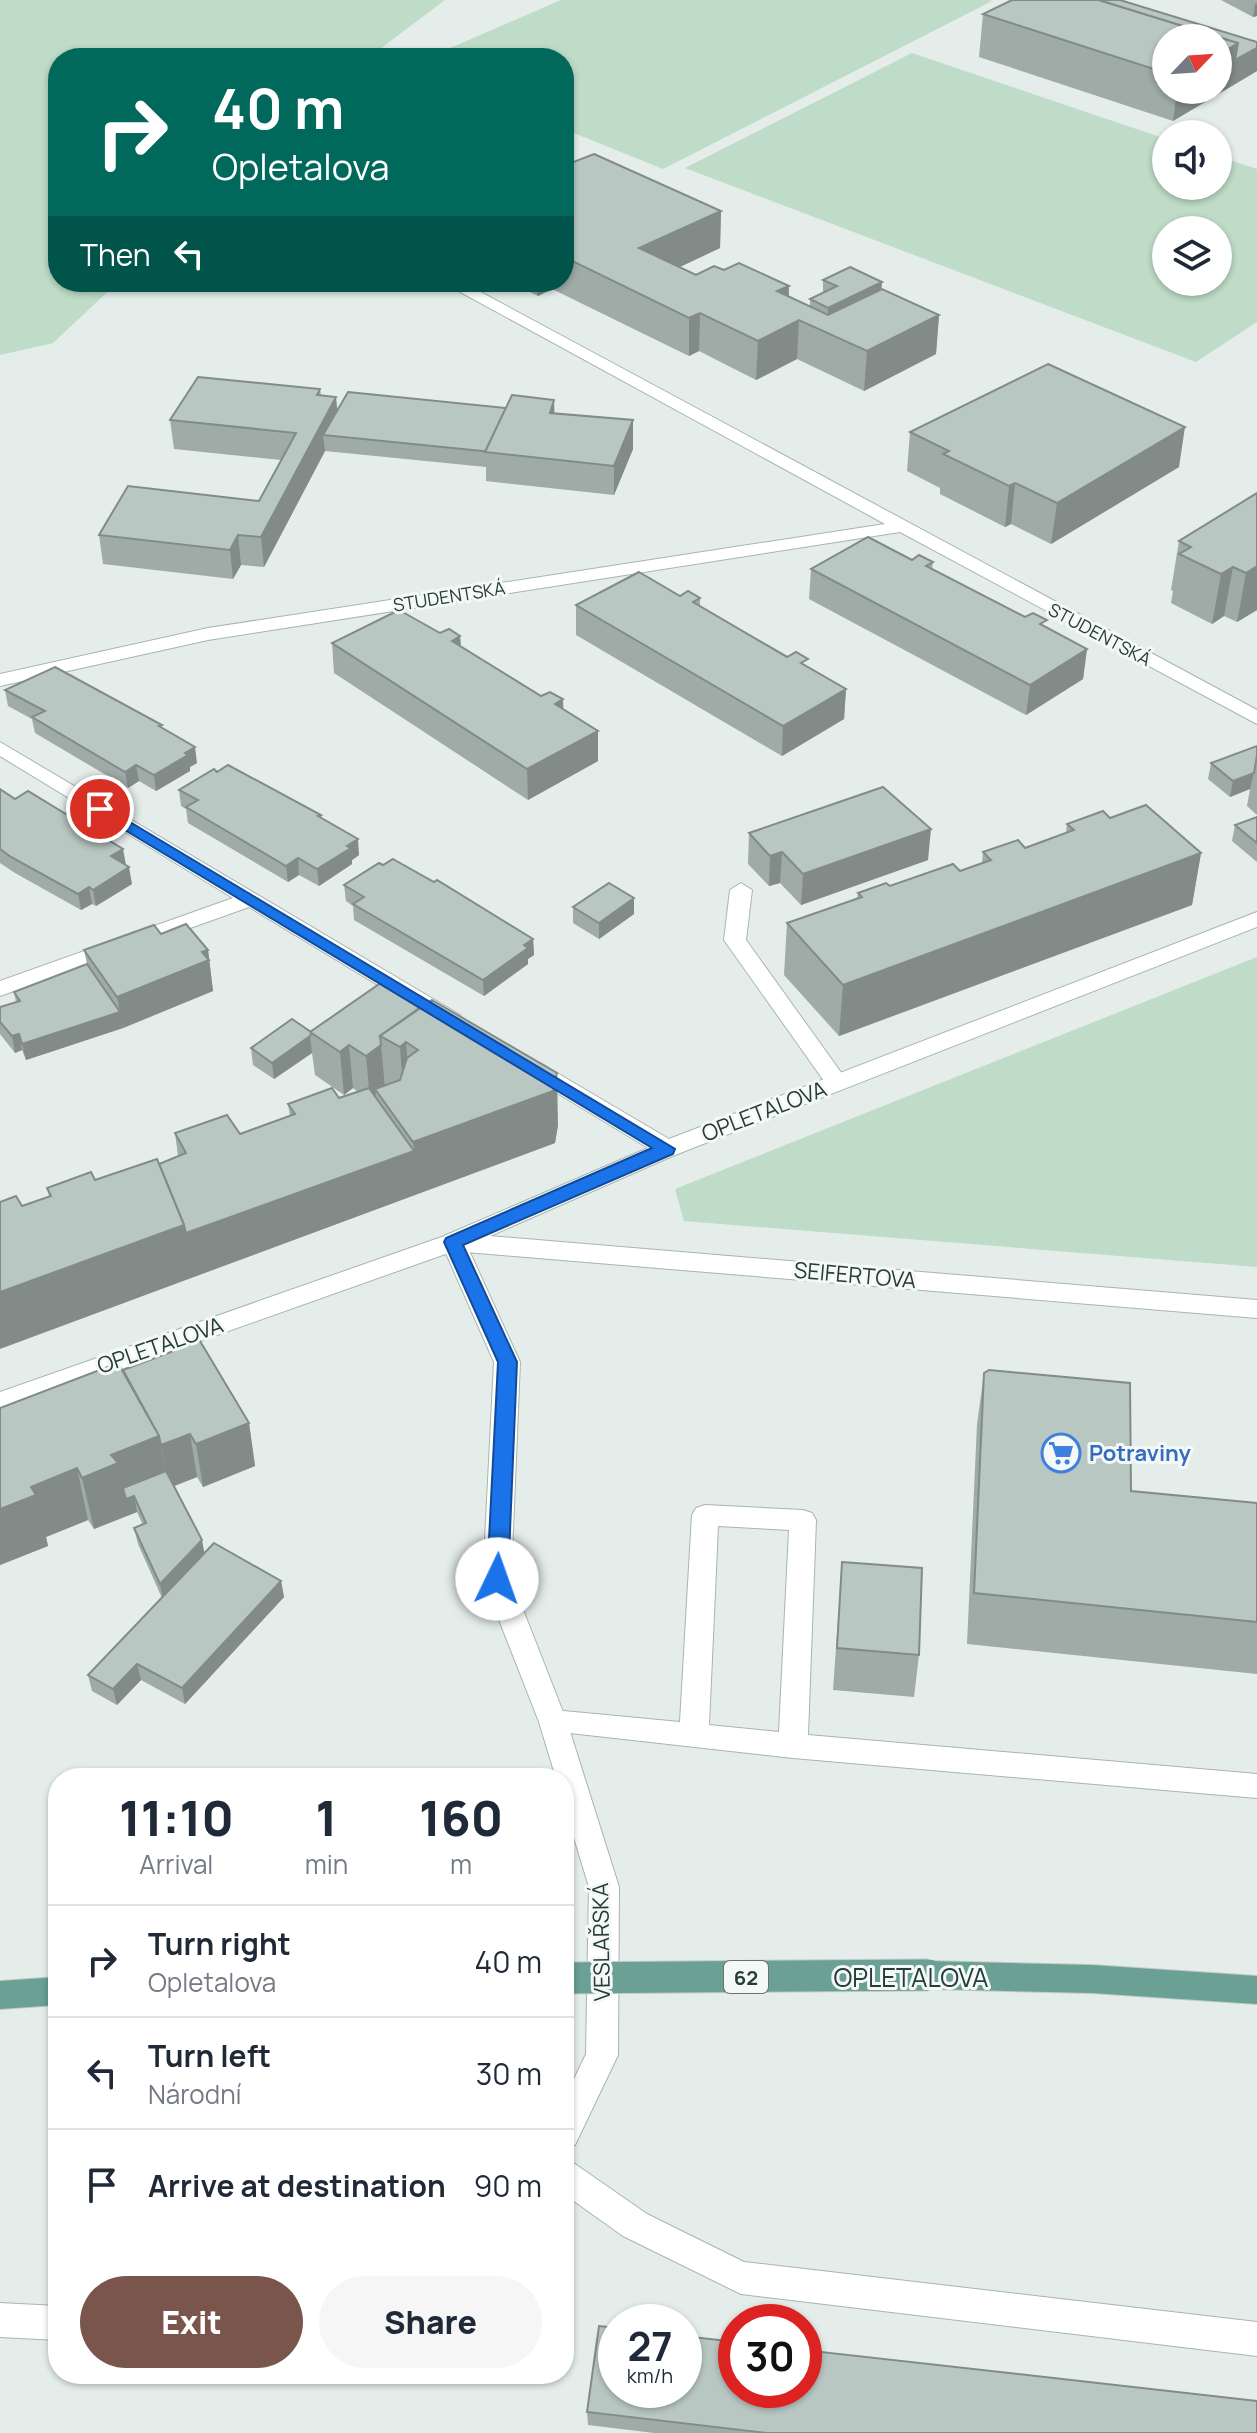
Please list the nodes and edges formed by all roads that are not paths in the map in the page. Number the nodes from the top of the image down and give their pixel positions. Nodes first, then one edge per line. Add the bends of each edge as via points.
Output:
1 (468, 292) edge
2 (901, 527) junction
3 (0, 680) edge
4 (1257, 718) edge
5 (0, 748) edge
6 (741, 890) dead end
7 (250, 899) junction
8 (1257, 919) edge
9 (0, 989) edge
10 (465, 1028) edge
11 (519, 1060) edge
12 (837, 1083) junction
13 (667, 1149) junction
14 (453, 1242) junction
15 (1257, 1309) edge
16 (0, 1402) edge
17 (553, 1722) junction
18 (694, 1736) junction
19 (793, 1746) junction
20 (567, 1768) edge
21 (1257, 1786) edge
22 (574, 1790) edge
23 (574, 1978) edge
24 (1257, 1990) edge
25 (48, 1992) edge
26 (0, 1995) edge
27 (574, 2113) edge
28 (574, 2182) edge
29 (0, 2320) edge
30 (48, 2322) edge
31 (1257, 2339) edge

1 - 2 street, STUDENTSKÁ
2 - 3 street, STUDENTSKÁ via 208,634
2 - 4 street, STUDENTSKÁ
5 - 7 street
6 - 12 street via 735,940
7 - 9 street
7 - 10 street
8 - 12 street, OPLETALOVA
11 - 13 street
12 - 13 street, OPLETALOVA
13 - 14 street, OPLETALOVA
14 - 15 street, SEIFERTOVA
14 - 16 street, OPLETALOVA
14 - 17 street, VESLAŘSKÁ via 507,1362 497,1579
17 - 18 street
17 - 20 street, VESLAŘSKÁ
18 - 19 street
18 - 19 street via 705,1515 803,1520
19 - 21 street
22 - 27 street, VESLAŘSKÁ via 604,1887 602,2055
23 - 24 main road, OPLETALOVA / 62, bridge via 928,1975
25 - 26 main road
28 - 31 street via 635,2225 741,2278
29 - 30 street

